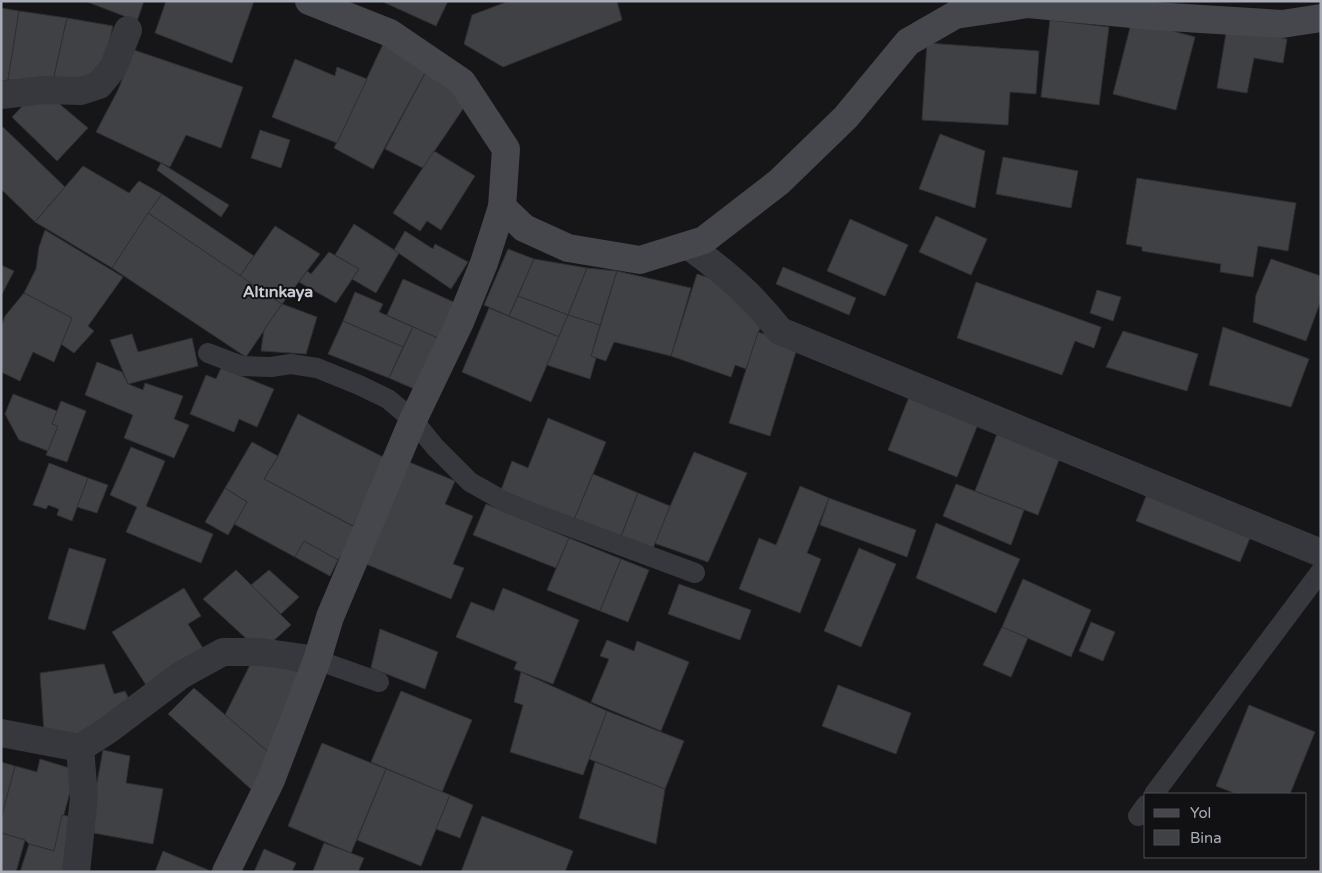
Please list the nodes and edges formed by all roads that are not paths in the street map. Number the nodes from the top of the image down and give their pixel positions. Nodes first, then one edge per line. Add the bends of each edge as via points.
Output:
1 (309, 1) edge
2 (1062, 4) edge
3 (1321, 18) edge
4 (128, 30) dead end
5 (1, 95) edge
6 (502, 207) junction
7 (689, 246) junction
8 (208, 352) dead end
9 (413, 420) junction
10 (1321, 553) edge
11 (1321, 571) edge
12 (695, 573) dead end
13 (317, 660) junction
14 (379, 682) dead end
15 (1, 733) edge
16 (80, 748) junction
17 (1155, 793) edge
18 (76, 872) edge
19 (226, 872) edge

1 - 6 street via 390,33 462,82 506,149
2 - 3 street via 1282,24
2 - 7 street via 1028,4 955,15 908,42 846,117 779,182 704,240
4 - 5 street via 113,68 99,85 81,91 42,90
6 - 7 street via 524,228 568,248 640,260
6 - 9 street via 460,322
7 - 10 street via 733,279 761,306 780,331
8 - 9 lane via 242,366 291,364 317,368 388,399
9 - 12 lane via 435,448 470,482 509,504
9 - 13 street via 330,617
11 - 17 lane
13 - 14 lane
13 - 16 street via 261,652 224,652 182,675
13 - 19 street via 271,780
15 - 16 street
16 - 18 street via 84,797

